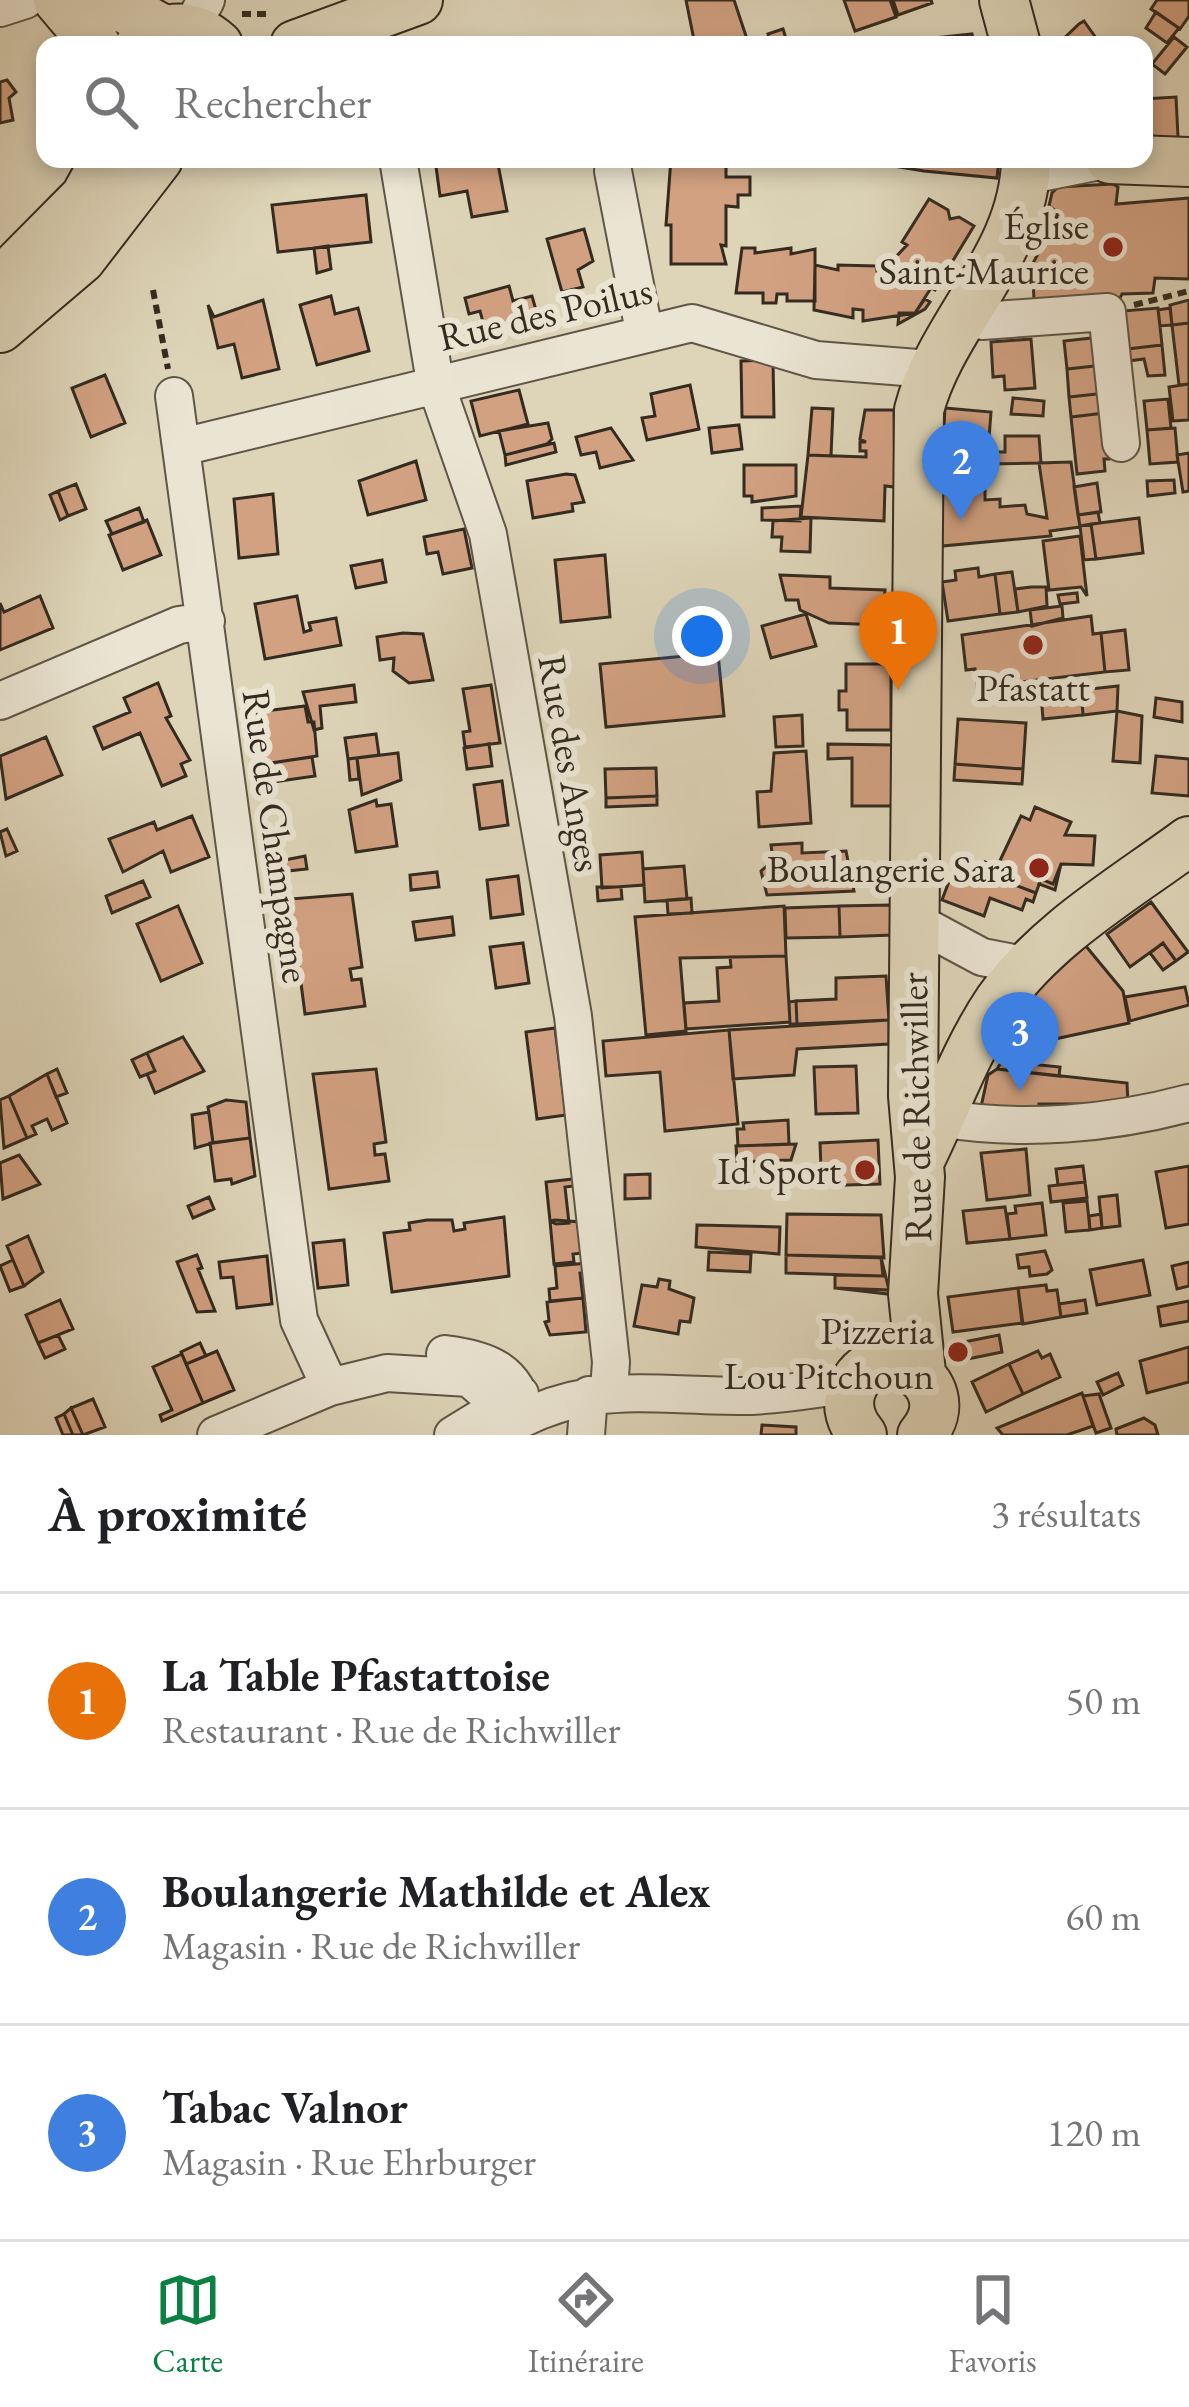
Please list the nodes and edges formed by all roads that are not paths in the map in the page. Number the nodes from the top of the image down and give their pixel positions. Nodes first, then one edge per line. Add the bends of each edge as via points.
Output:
1 (25, 0) edge
2 (58, 0) edge
3 (109, 0) edge
4 (418, 0) edge
5 (1004, 0) edge
6 (0, 8) edge
7 (219, 30) edge
8 (88, 36) edge
9 (1014, 36) edge
10 (1153, 160) edge
11 (1189, 161) edge
12 (100, 168) edge
13 (151, 168) edge
14 (399, 168) edge
15 (1026, 170) edge
16 (613, 171) dead end
17 (0, 284) edge
18 (966, 315) junction
19 (0, 328) edge
20 (644, 331) junction
21 (929, 369) junction
22 (435, 382) junction
23 (174, 396) road end
24 (1121, 442) dead end
25 (182, 447) junction
26 (206, 621) junction
27 (0, 701) edge
28 (1189, 841) edge
29 (913, 920) junction
30 (1029, 966) junction
31 (1189, 1103) edge
32 (941, 1118) junction
33 (919, 1162) junction
34 (330, 1387) junction
35 (599, 1393) junction
36 (889, 1402) edge
37 (510, 1412) edge
38 (216, 1435) edge
39 (453, 1435) edge
40 (586, 1435) edge
41 (969, 1435) edge

1 - 6 street
2 - 8 main road
3 - 7 main road
4 - 7 main road
5 - 9 main road
10 - 11 main road
12 - 17 main road via 57,229
13 - 19 main road via 81,259
14 - 22 street, Rue des Anges
15 - 18 main road, Rue de Richwiller via 998,260
16 - 20 street
18 - 21 main road, Rue de Richwiller
18 - 24 street via 982,321 1107,312
20 - 21 street, Rue des Poilus via 692,323 816,359
20 - 22 street, Rue des Poilus
21 - 29 main road, Rue de Richwiller via 919,410
22 - 25 street, Rue des Poilus
22 - 35 street, Rue des Anges via 488,534 573,1016 611,1362
23 - 25 street, Rue de Champagne
25 - 26 street, Rue de Champagne
26 - 27 street via 179,625
26 - 34 street, Rue de Champagne via 299,1320
28 - 30 main road
29 - 30 street, Rue de Richwiller via 982,957
29 - 33 main road, Rue de Richwiller
30 - 32 main road via 976,1038
31 - 32 street via 1069,1123
32 - 33 main road
33 - 36 main road, Rue de Richwiller via 913,1294
34 - 37 street via 387,1373 408,1358 478,1358 503,1370
34 - 38 street
35 - 36 street
35 - 37 street via 579,1380
35 - 40 street, Rue des Anges
36 - 41 main road
37 - 39 street

